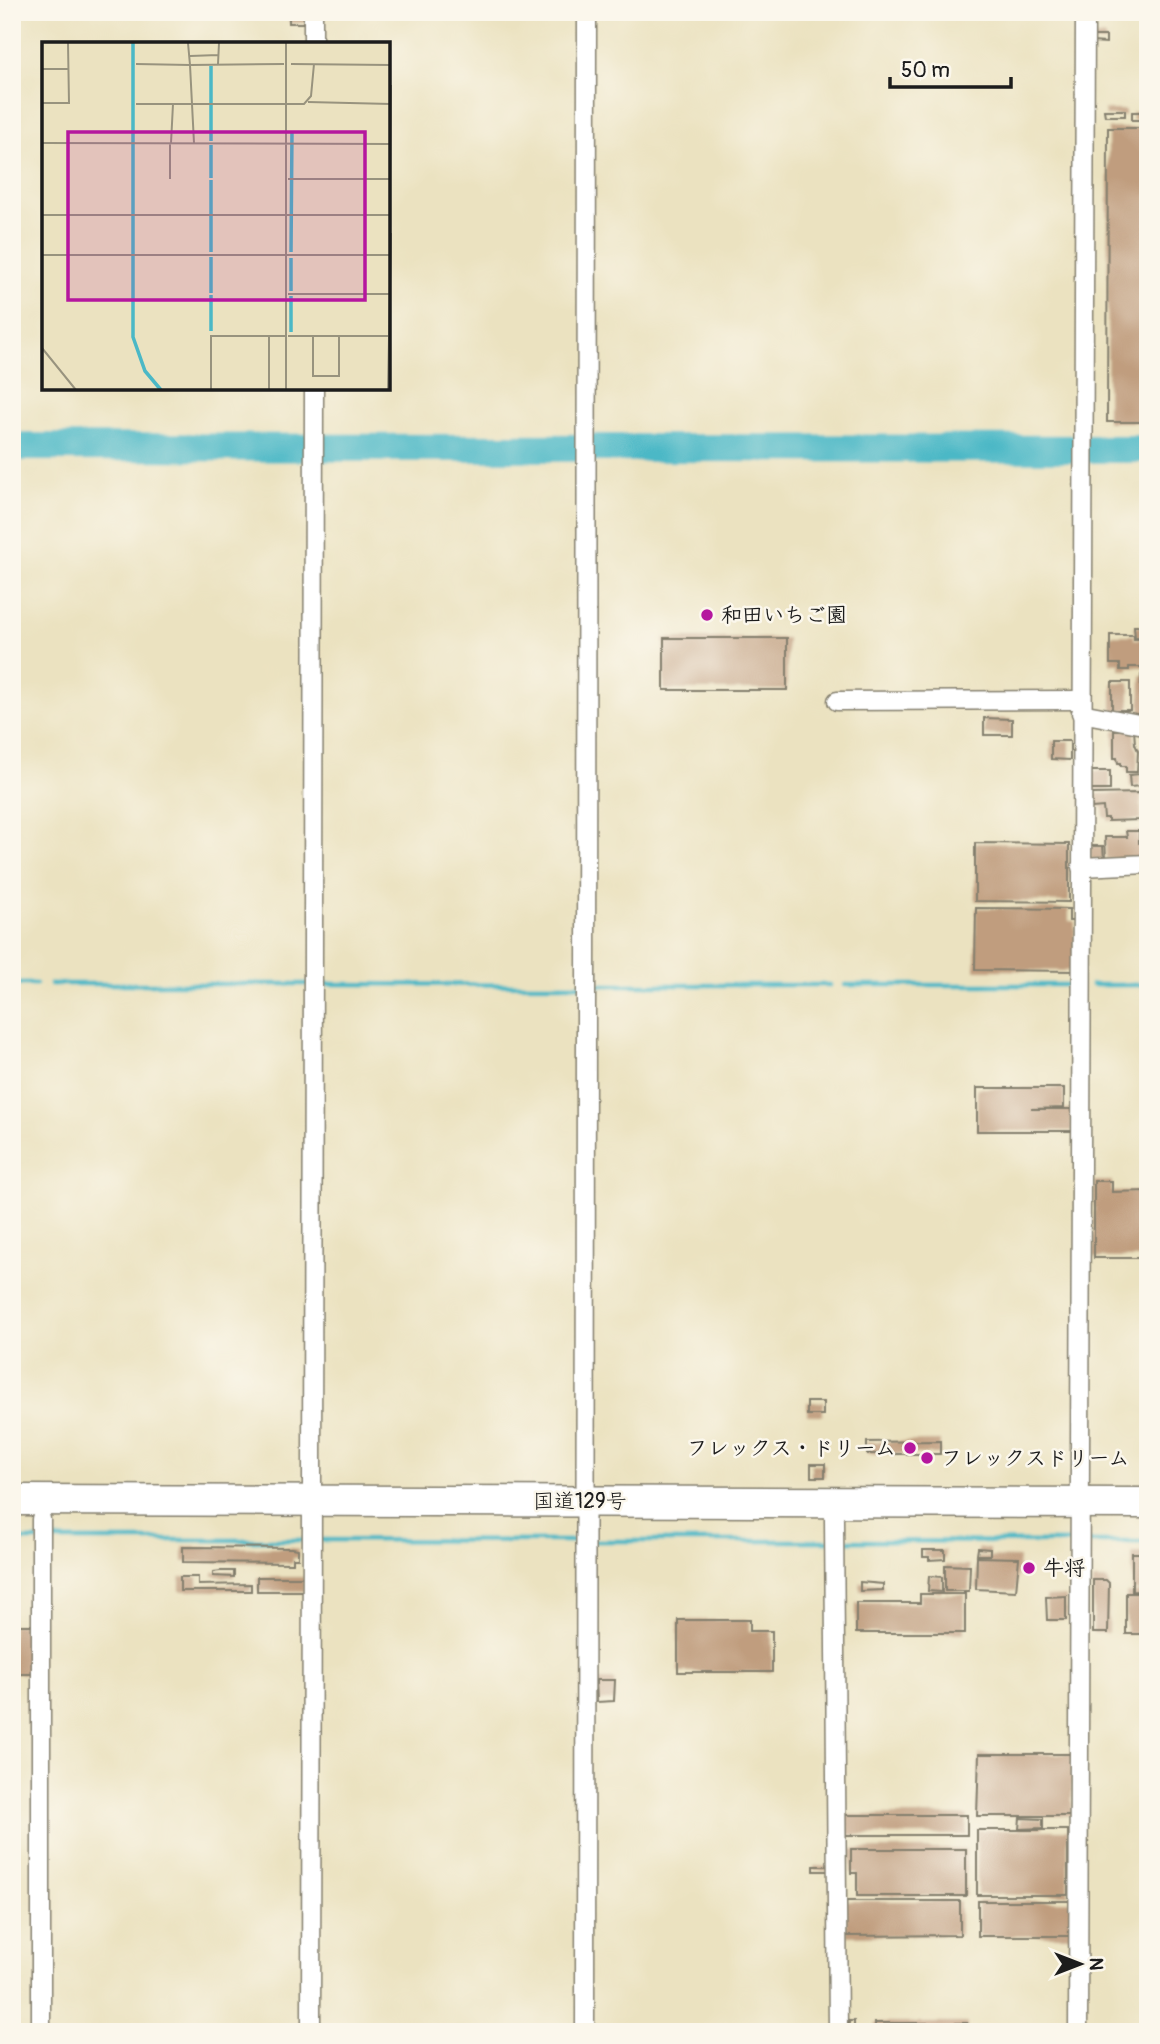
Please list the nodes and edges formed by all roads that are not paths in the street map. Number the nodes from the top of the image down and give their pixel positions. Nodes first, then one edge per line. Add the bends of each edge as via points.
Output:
1 (313, 12) edge
2 (587, 12) edge
3 (1085, 12) edge
4 (313, 42) edge
5 (314, 390) edge
6 (837, 701) dead end
7 (1081, 706) junction
8 (1148, 724) edge
9 (1148, 864) edge
10 (1082, 867) junction
11 (12, 1500) edge
12 (1148, 1503) edge
13 (1148, 1520) edge
14 (312, 1525) junction
15 (586, 1526) junction
16 (1081, 1527) junction
17 (34, 1530) edge
18 (835, 1535) junction
19 (41, 2032) edge
20 (311, 2032) edge
21 (585, 2032) edge
22 (838, 2032) edge
23 (1078, 2032) edge

1 - 4 street
2 - 15 street
3 - 7 street
5 - 14 street
6 - 7 street
7 - 8 street
7 - 10 street
9 - 10 street
10 - 16 street
11 - 14 highway, 国道129号
12 - 16 highway, 国道129号
13 - 16 highway, 国道129号
14 - 15 highway, 国道129号
14 - 17 highway, 国道129号
14 - 20 street
15 - 16 highway, 国道129号
15 - 18 highway, 国道129号
15 - 21 street
16 - 18 highway, 国道129号
16 - 23 street
17 - 19 street
18 - 22 street

